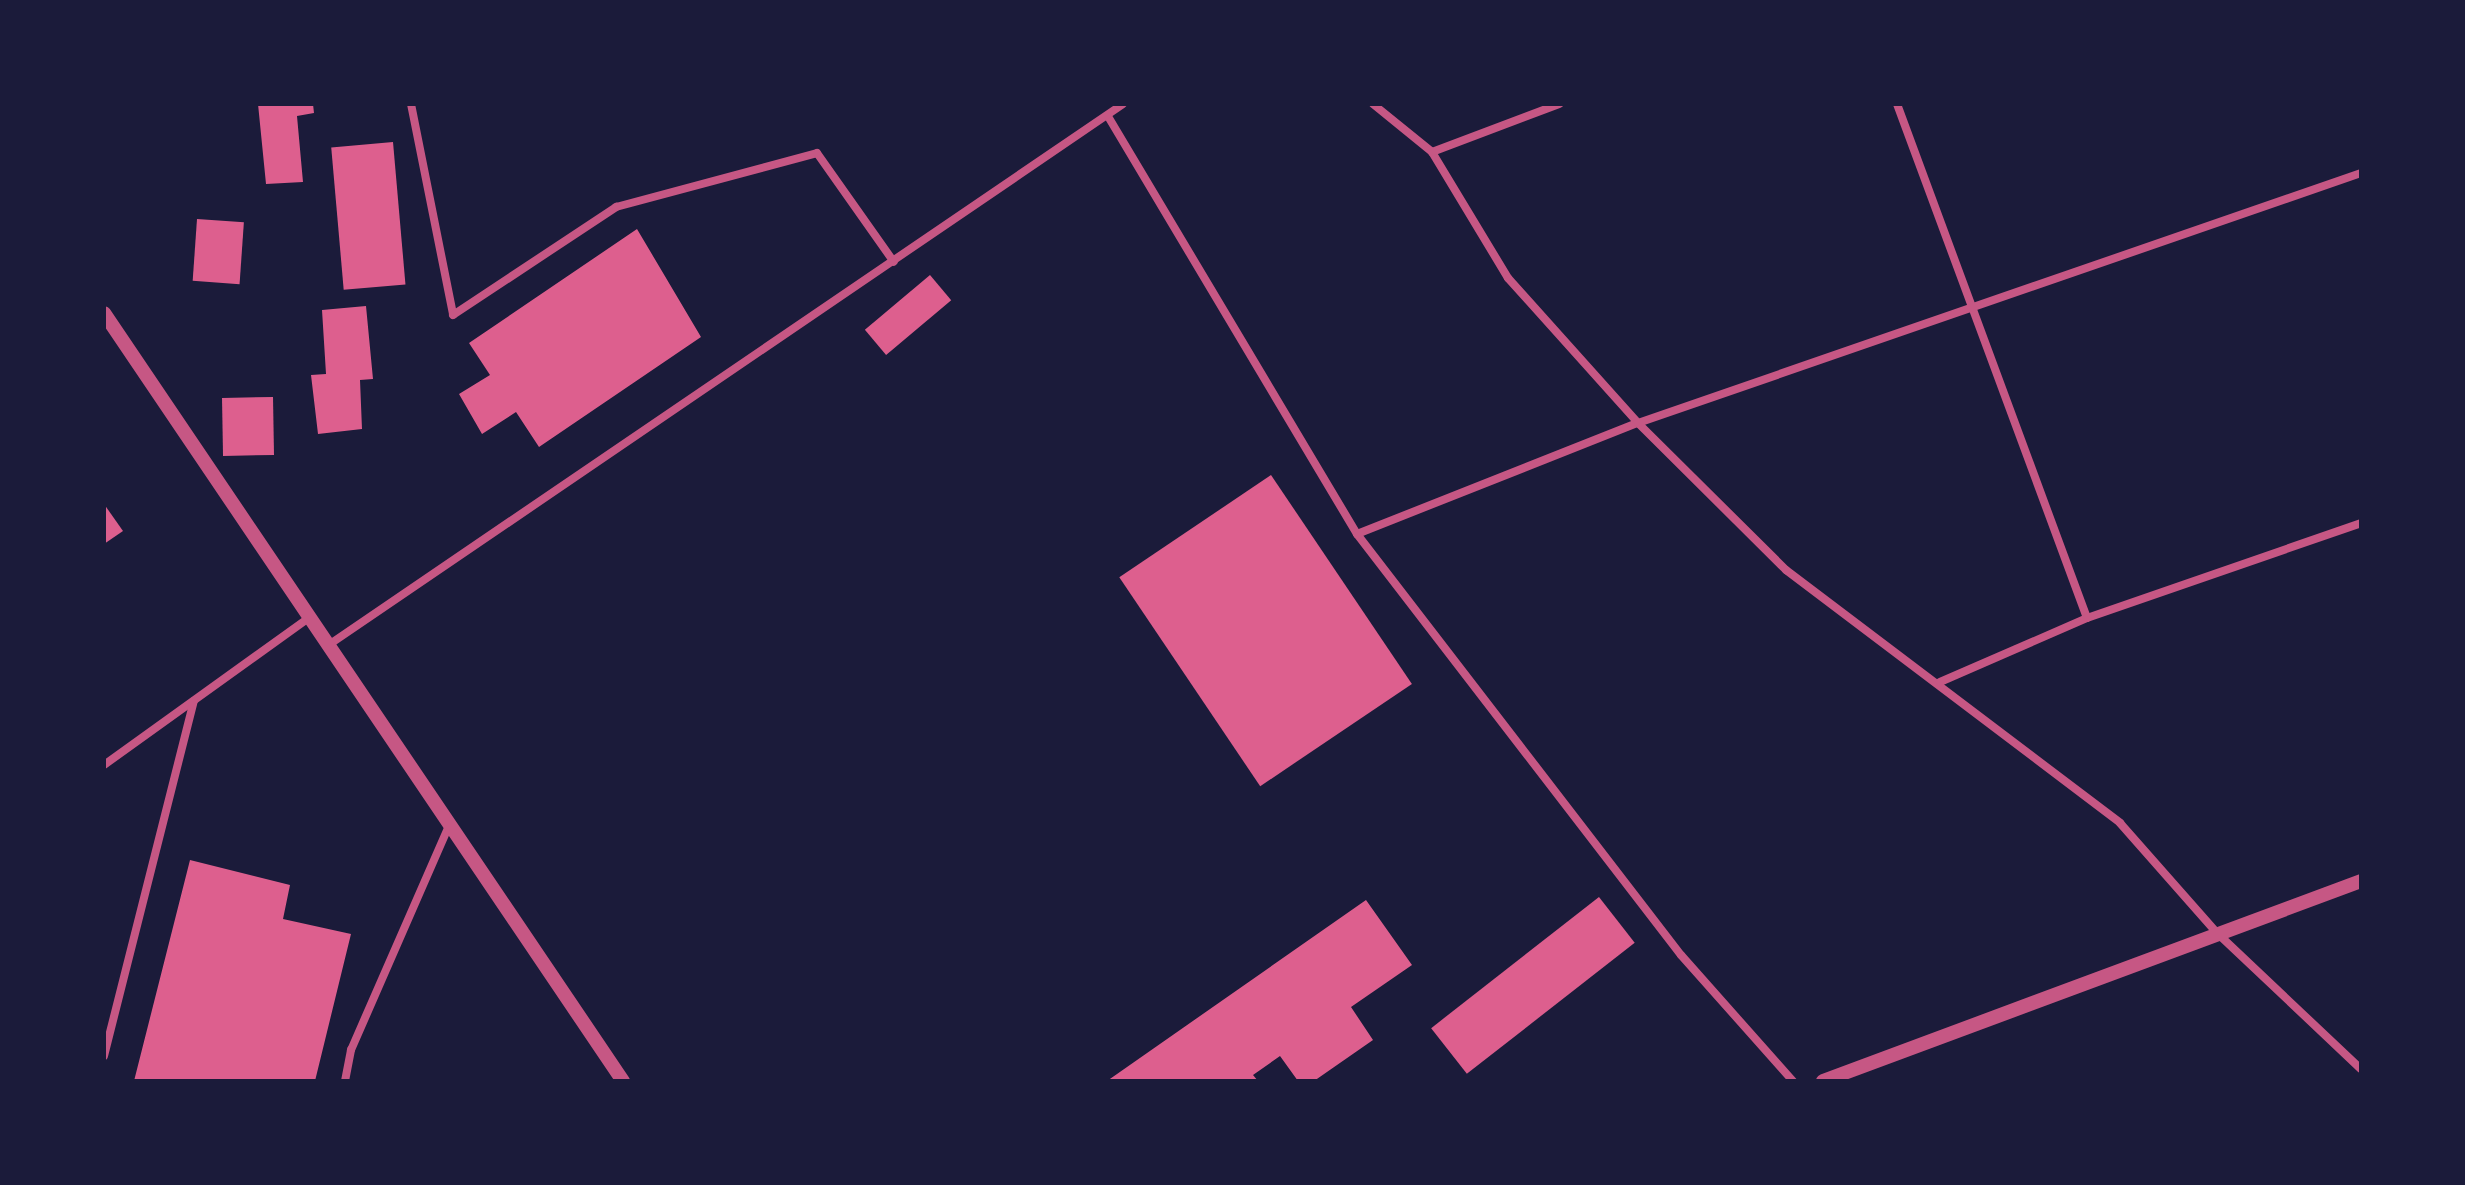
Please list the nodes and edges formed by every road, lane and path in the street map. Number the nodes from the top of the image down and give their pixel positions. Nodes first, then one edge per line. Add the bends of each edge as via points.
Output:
1 (411, 104) edge
2 (1123, 104) edge
3 (1373, 104) edge
4 (1559, 104) edge
5 (1897, 104) edge
6 (1109, 118) junction
7 (1432, 152) junction
8 (2361, 173) edge
9 (894, 262) junction
10 (1974, 308) junction
11 (104, 313) edge
12 (1638, 423) junction
13 (2361, 523) edge
14 (1357, 534) junction
15 (311, 616) junction
16 (2087, 618) junction
17 (330, 644) junction
18 (1940, 682) junction
19 (194, 701) junction
20 (104, 765) edge
21 (450, 823) junction
22 (2361, 881) edge
23 (2216, 932) junction
24 (104, 1056) edge
25 (2361, 1069) edge
26 (345, 1081) edge
27 (623, 1081) edge
28 (1793, 1081) edge
29 (1823, 1081) edge

1 - 9 street via 453,315 616,207 817,153
2 - 6 street
3 - 7 street
4 - 7 street
5 - 10 street
6 - 9 street
6 - 14 street
7 - 12 street via 1508,278
8 - 10 street
9 - 17 street
10 - 12 street
10 - 16 street
11 - 15 street
12 - 14 street
12 - 18 street via 1786,570
13 - 16 street
14 - 28 street via 1681,955
15 - 17 street
15 - 19 street
16 - 18 street
17 - 21 street
18 - 23 street via 2120,823
19 - 20 street
19 - 24 street
21 - 26 street via 351,1050
21 - 27 street
22 - 23 street
23 - 25 street
23 - 29 street

